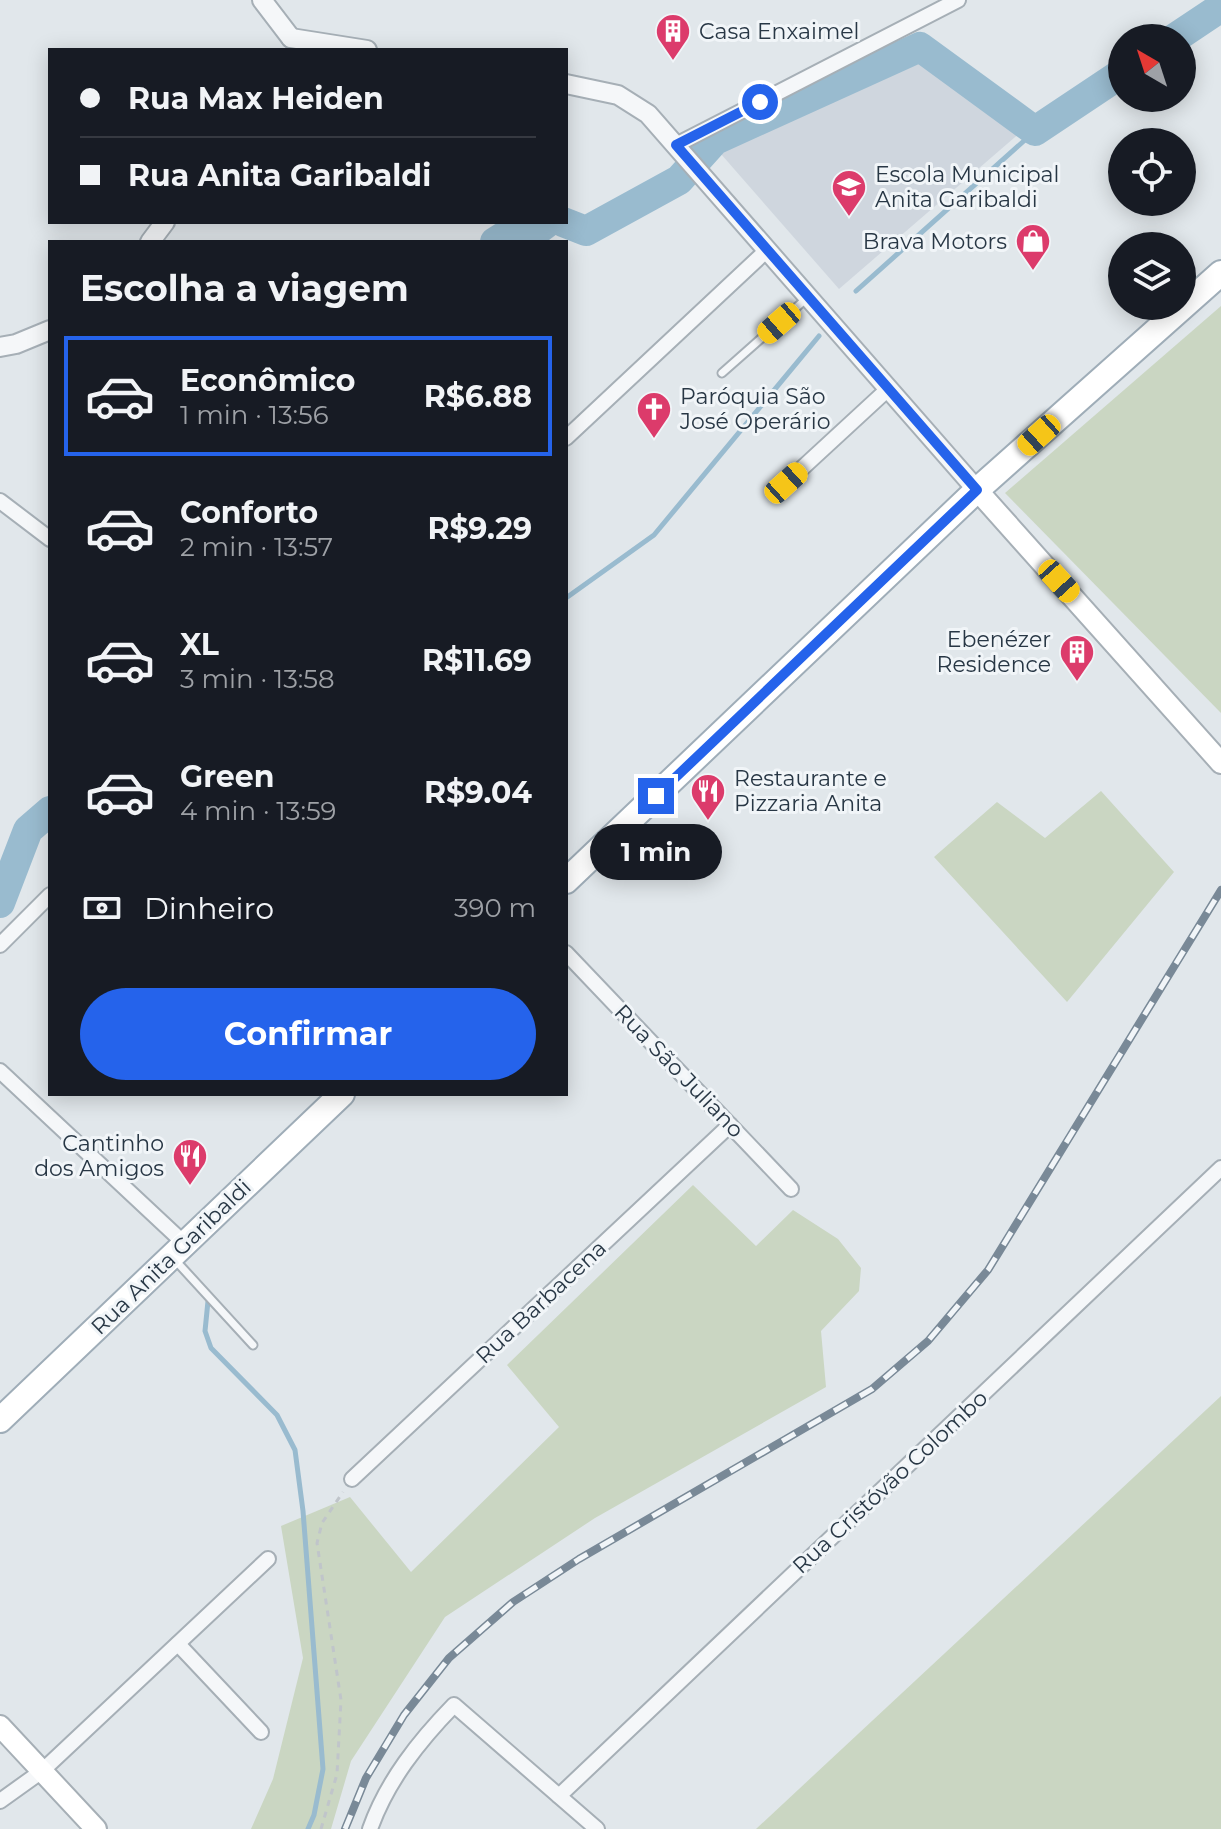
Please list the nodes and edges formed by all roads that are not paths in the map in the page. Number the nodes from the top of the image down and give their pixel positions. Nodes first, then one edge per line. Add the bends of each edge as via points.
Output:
1 (262, 0) edge
2 (958, 0) edge
3 (287, 44) edge
4 (340, 48) edge
5 (568, 84) edge
6 (682, 152) junction
7 (766, 251) junction
8 (1221, 273) edge
9 (807, 298) junction
10 (48, 331) edge
11 (0, 347) edge
12 (722, 373) dead end
13 (888, 389) junction
14 (568, 436) edge
15 (786, 483) dead end
16 (977, 490) junction
17 (0, 501) edge
18 (48, 537) edge
19 (1221, 763) edge
20 (568, 879) edge
21 (48, 897) edge
22 (0, 945) edge
23 (568, 955) edge
24 (0, 1071) edge
25 (340, 1096) edge
26 (730, 1125) junction
27 (1221, 1168) edge
28 (791, 1189) dead end
29 (178, 1250) junction
30 (253, 1345) dead end
31 (0, 1420) edge
32 (352, 1479) road end
33 (268, 1559) dead end
34 (178, 1644) junction
35 (0, 1726) edge
36 (261, 1732) dead end
37 (42, 1771) junction
38 (559, 1796) junction
39 (0, 1801) edge
40 (96, 1829) edge
41 (370, 1829) edge
42 (597, 1829) edge

1 - 3 street
2 - 6 street
3 - 4 street
5 - 6 street via 633,102
6 - 7 street
7 - 9 street
7 - 14 street
8 - 16 main road
9 - 12 lane
9 - 13 street
10 - 11 street
13 - 15 street
13 - 16 street
16 - 19 main road
16 - 20 main road
17 - 18 street
21 - 22 street
23 - 26 street, Rua São Juliano
24 - 29 street
25 - 29 main road, Rua Anita Garibaldi
26 - 28 street, Rua São Juliano
26 - 32 street, Rua Barbacena
27 - 38 street, Rua Cristóvão Colombo
29 - 30 lane
29 - 31 main road, Rua Anita Garibaldi
33 - 34 street
34 - 36 street
34 - 37 street
35 - 37 main road
37 - 39 street
37 - 40 main road
38 - 41 street via 454,1705 406,1761
38 - 42 street

